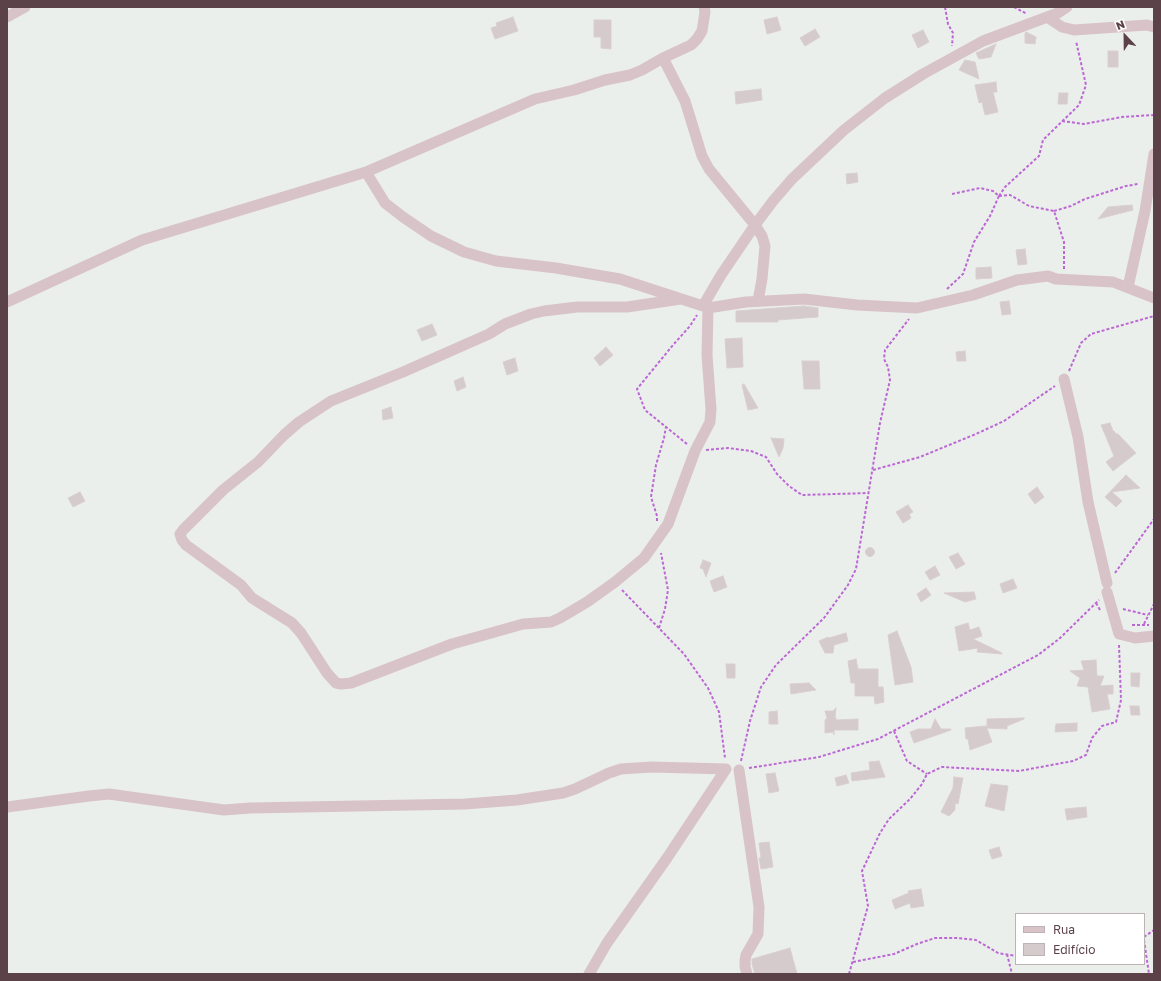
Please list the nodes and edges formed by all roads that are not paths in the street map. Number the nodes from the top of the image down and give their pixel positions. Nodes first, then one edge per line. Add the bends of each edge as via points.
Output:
1 (25, 7) edge
2 (704, 7) edge
3 (1067, 7) edge
4 (7, 17) edge
5 (1047, 17) junction
6 (1154, 27) edge
7 (663, 58) junction
8 (1154, 154) edge
9 (366, 172) junction
10 (755, 224) junction
11 (1128, 287) junction
12 (1154, 298) edge
13 (681, 299) junction
14 (758, 301) junction
15 (7, 302) edge
16 (706, 307) junction
17 (1064, 379) road end
18 (1154, 636) edge
19 (739, 770) road end
20 (7, 807) edge
21 (589, 974) edge
22 (747, 974) edge

1 - 4 street
2 - 7 street via 702,30 697,39 691,45
3 - 5 street
5 - 6 street via 1062,27 1074,30 1147,25
5 - 10 street via 982,40 902,86 844,130 792,179
7 - 9 street via 630,74 521,104
7 - 10 street via 685,101 702,156 709,169
8 - 11 street via 1145,211
9 - 13 street via 385,203 431,236 464,252 496,261 620,279
9 - 15 street via 142,240
10 - 14 street via 765,246
10 - 16 street via 721,275
11 - 12 street
11 - 14 street via 1113,282 1056,279 1048,276 1017,280 973,295 917,308 804,299
13 - 16 street
13 - 16 street via 627,307 578,307 531,314 403,372 331,401 299,422 250,469 223,490 180,534 182,540 186,546 241,585 252,598 292,623 336,683 351,683 452,644 483,635 523,624 551,622 560,618 615,582 644,558 668,524 694,451 710,422
14 - 16 street
17 - 18 street via 1078,437 1088,502 1119,634 1135,638
19 - 22 street via 759,907 758,934 746,955
20 - 21 street via 109,794 224,810 465,804 563,793 621,769 726,769 607,943

